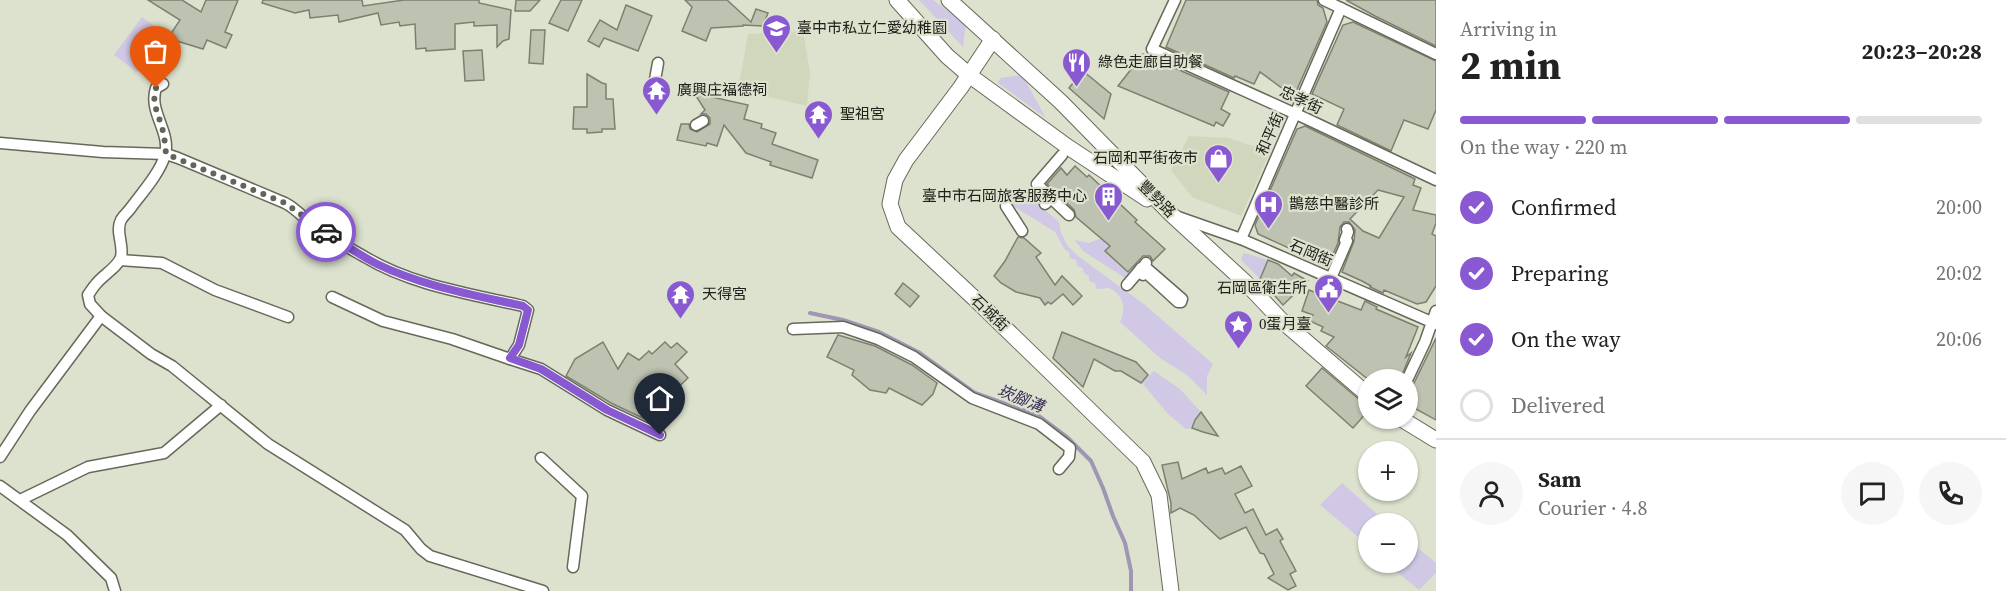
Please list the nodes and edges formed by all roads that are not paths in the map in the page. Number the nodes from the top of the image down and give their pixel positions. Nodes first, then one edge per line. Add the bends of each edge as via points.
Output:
1 (897, 0) edge
2 (949, 0) edge
3 (1175, 0) edge
4 (1324, 0) edge
5 (1341, 8) junction
6 (993, 39) junction
7 (1436, 54) edge
8 (658, 63) dead end
9 (969, 75) junction
10 (163, 84) dead end
11 (653, 91) dead end
12 (1296, 114) junction
13 (0, 143) edge
14 (166, 154) junction
15 (1062, 155) dead end
16 (1436, 180) edge
17 (1006, 206) dead end
18 (1069, 215) dead end
19 (1172, 215) junction
20 (1347, 229) dead end
21 (1022, 231) dead end
22 (1240, 239) junction
23 (120, 260) junction
24 (1331, 278) junction
25 (1127, 285) dead end
26 (332, 297) dead end
27 (1182, 312) dead end
28 (101, 316) junction
29 (288, 317) dead end
30 (1435, 319) edge
31 (793, 329) dead end
32 (510, 358) junction
33 (1412, 369) edge
34 (1358, 386) edge
35 (221, 405) junction
36 (1418, 429) edge
37 (660, 435) dead end
38 (1436, 440) edge
39 (0, 457) edge
40 (541, 458) dead end
41 (1059, 469) dead end
42 (0, 486) edge
43 (20, 500) junction
44 (573, 567) dead end
45 (115, 591) edge
46 (543, 591) edge
47 (1171, 591) edge

1 - 9 street
2 - 6 street, 豐勢路
3 - 12 street, 忠孝街 via 1152,49
4 - 5 street
5 - 7 street
5 - 12 street, 和平街
6 - 9 street, 石城街
6 - 19 street, 豐勢路
8 - 11 street
9 - 19 street via 1068,147
9 - 47 street, 石城街 via 895,180 890,204 898,227 1143,462 1159,495
10 - 14 street via 156,88 153,97
12 - 16 street, 忠孝街
12 - 22 street, 和平街
13 - 14 street
14 - 23 street via 121,220
14 - 32 street via 285,203 387,268 436,286 523,306 528,310 519,345
15 - 18 street via 1055,169 1036,184 1048,201
17 - 21 street
19 - 22 street, 石岡街
19 - 34 street, 豐勢路 via 1281,320
20 - 24 street via 1347,241
22 - 24 street, 石岡街
23 - 28 street via 88,295 90,304
23 - 29 street via 162,263 215,290
24 - 30 street, 石岡街
25 - 27 street via 1143,267
26 - 32 street via 383,321
28 - 35 street
28 - 39 street
30 - 33 street
31 - 41 street via 843,327 914,357 972,398 1039,424 1070,448 1069,457
32 - 37 street via 541,369 607,410
35 - 43 street via 164,453 88,467
35 - 46 street via 268,444 405,530 430,556
36 - 38 street
40 - 44 street via 582,496
42 - 43 street
43 - 45 street via 67,535 111,578

